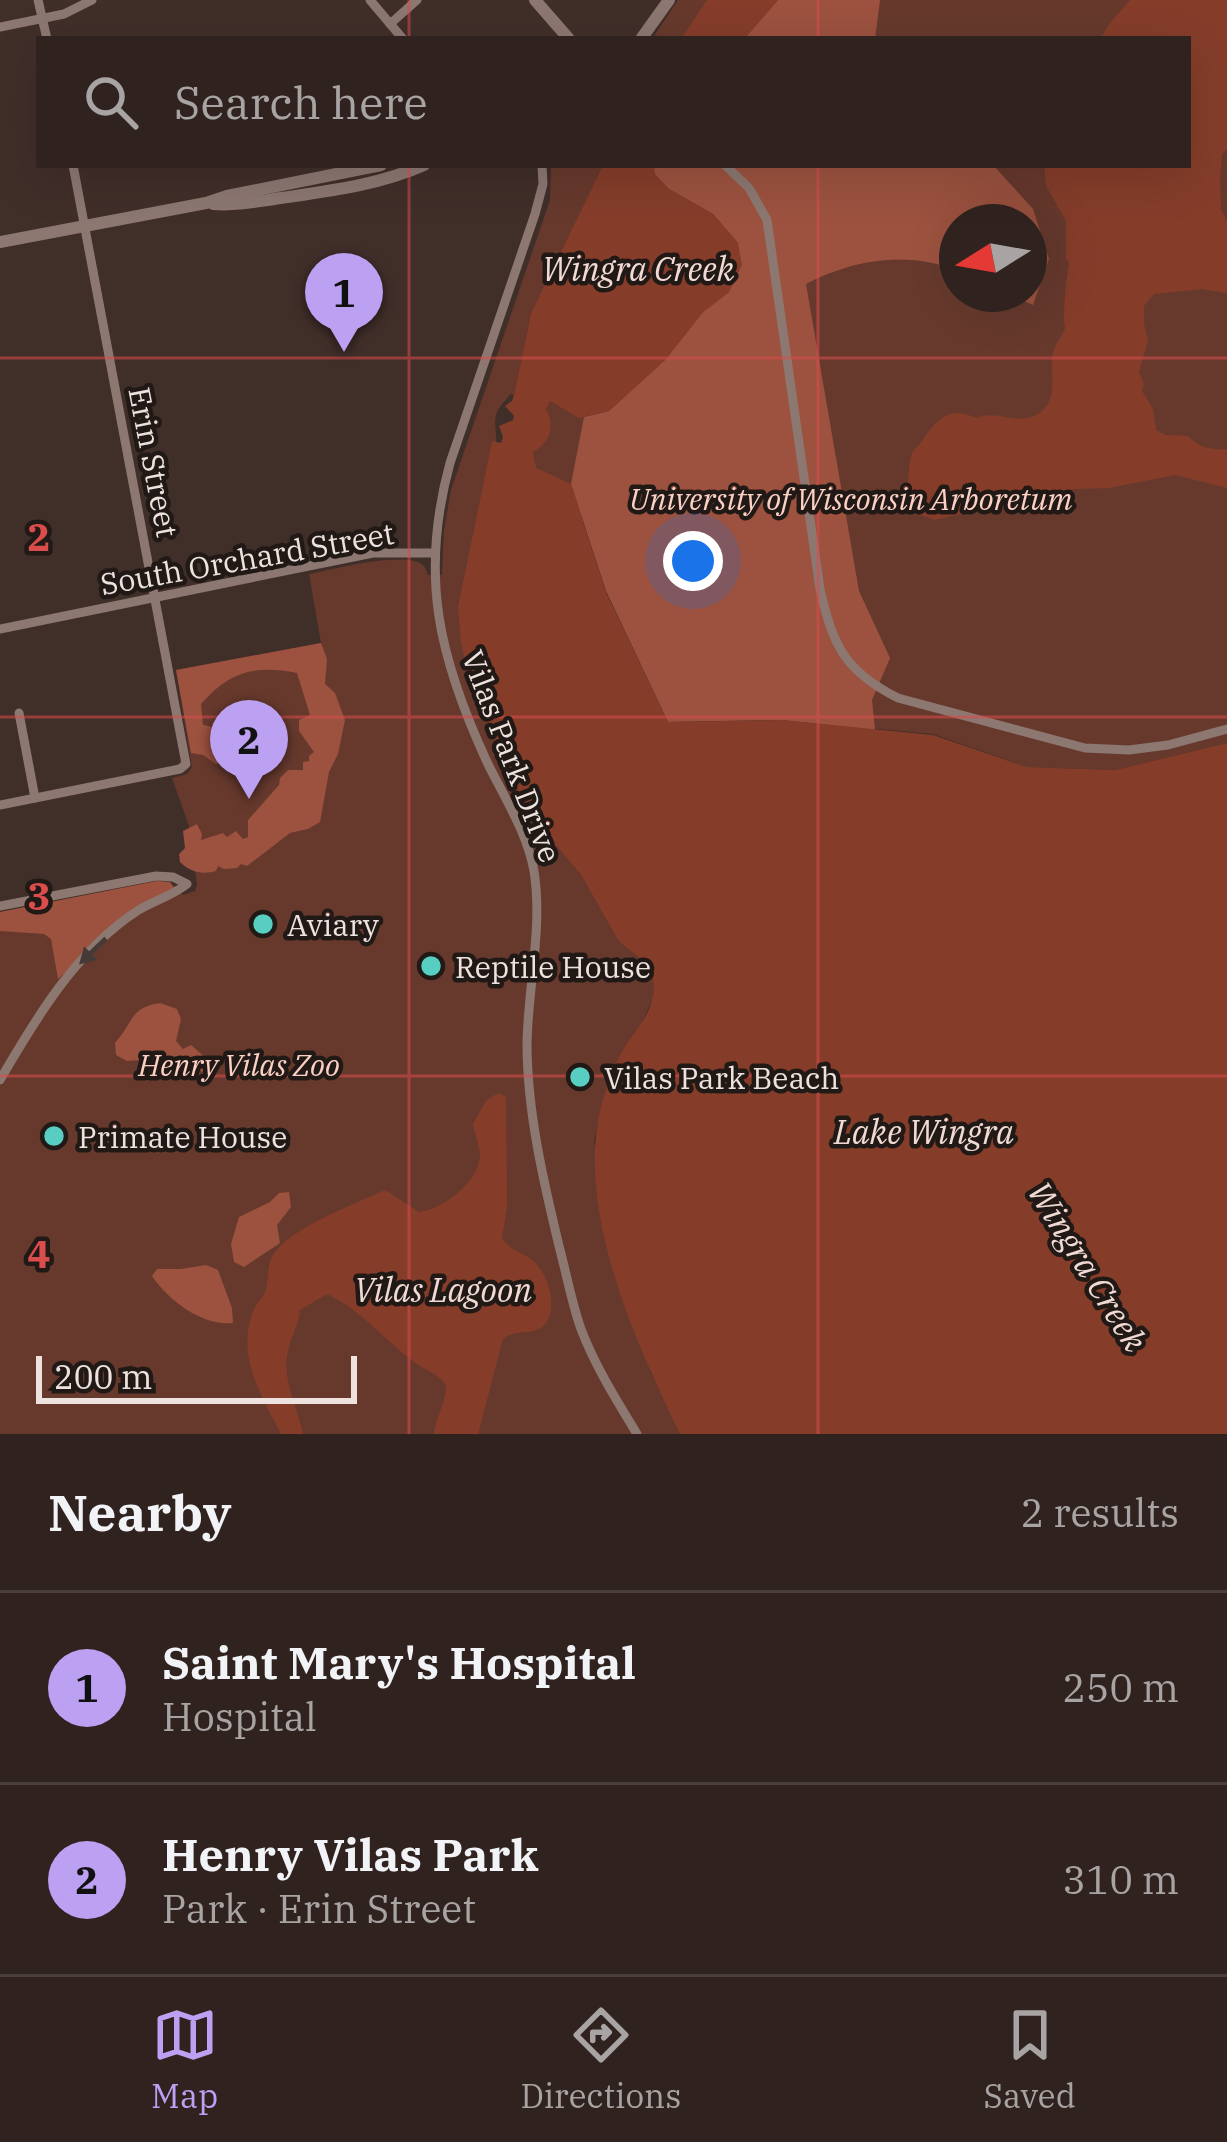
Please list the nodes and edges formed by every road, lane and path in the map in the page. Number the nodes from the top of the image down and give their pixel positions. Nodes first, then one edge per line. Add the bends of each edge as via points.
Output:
1 (38, 0) edge
2 (92, 0) edge
3 (370, 0) edge
4 (417, 0) edge
5 (535, 0) edge
6 (669, 0) edge
7 (42, 18) junction
8 (390, 24) junction
9 (0, 27) edge
10 (46, 36) edge
11 (400, 36) edge
12 (566, 36) edge
13 (643, 36) edge
14 (74, 168) edge
15 (366, 168) edge
16 (416, 168) edge
17 (542, 168) edge
18 (728, 168) edge
19 (206, 203) junction
20 (85, 226) junction
21 (0, 242) edge
22 (433, 554) junction
23 (155, 597) junction
24 (0, 629) edge
25 (19, 713) dead end
26 (1227, 729) edge
27 (35, 798) junction
28 (0, 805) edge
29 (0, 906) edge
30 (0, 1080) edge
31 (637, 1434) edge

1 - 7 street
2 - 7 street
3 - 8 street
4 - 8 street
5 - 12 street
6 - 13 street
7 - 9 street
7 - 10 street
8 - 11 street
14 - 20 street, Erin Street
15 - 19 street
16 - 19 street via 320,192
17 - 22 street, Vilas Park Drive via 535,214 439,500
18 - 26 street via 767,220 820,589 846,659 869,684 898,698 1084,748 1168,746
19 - 20 street
20 - 21 street
20 - 23 street, Erin Street
22 - 23 street, South Orchard Street via 373,553
22 - 31 street, Vilas Park Drive via 451,674 535,878 527,1067 554,1227 580,1327
23 - 24 street, South Orchard Street
23 - 27 street, Erin Street via 184,767
25 - 27 street
27 - 28 street
29 -> 30 street via 156,876 188,884 137,911 77,965

